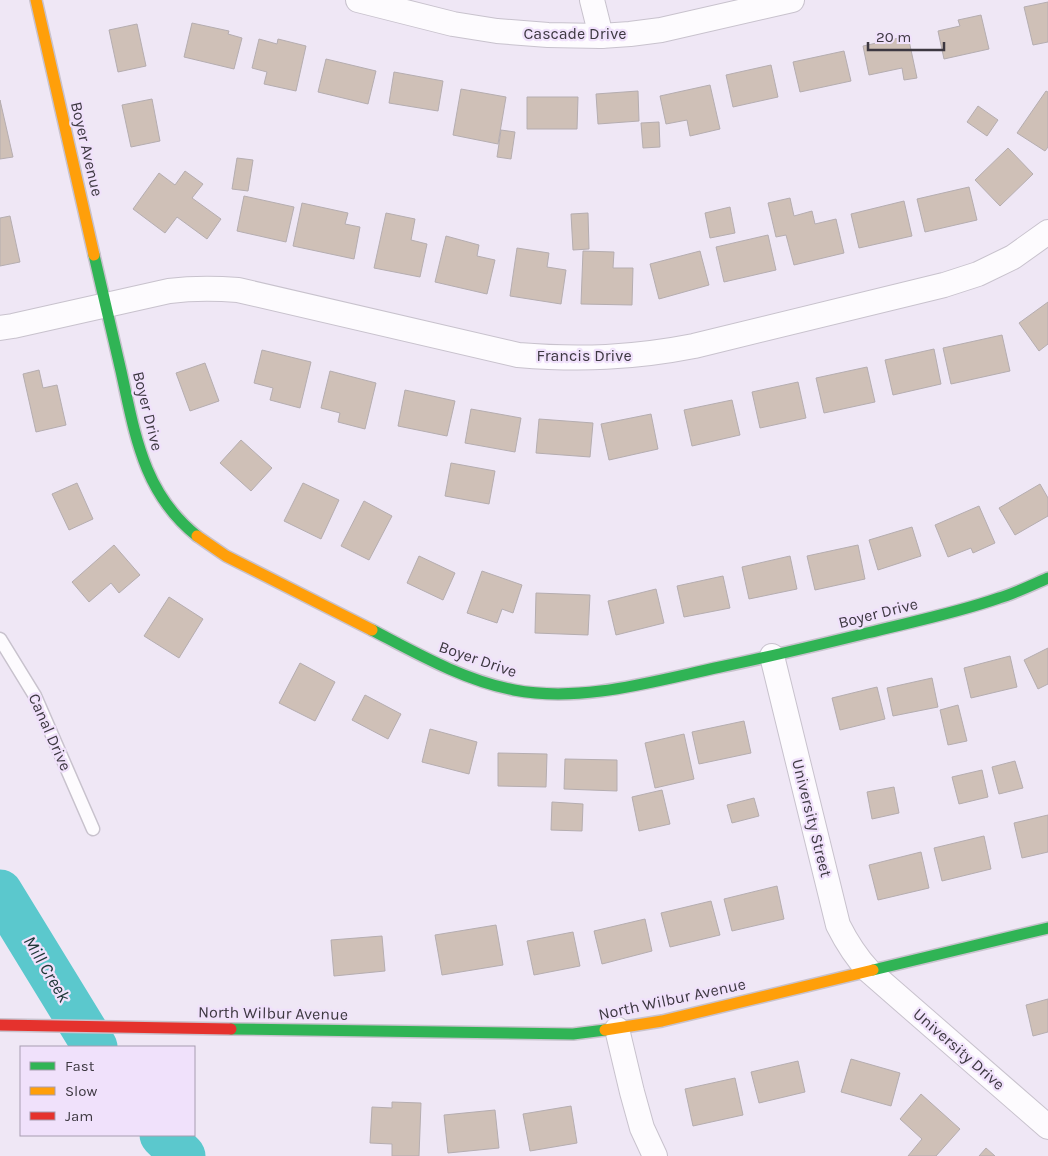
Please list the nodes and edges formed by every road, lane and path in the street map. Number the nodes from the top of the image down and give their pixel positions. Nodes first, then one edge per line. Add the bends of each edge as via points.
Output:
1 (36, 0) edge
2 (358, 0) edge
3 (592, 0) edge
4 (792, 0) edge
5 (601, 36) junction
6 (1048, 232) edge
7 (107, 305) junction
8 (0, 328) edge
9 (1048, 578) edge
10 (0, 639) edge
11 (772, 656) junction
12 (94, 830) dead end
13 (1048, 928) edge
14 (869, 971) junction
15 (0, 1025) edge
16 (617, 1030) junction
17 (1048, 1127) edge
18 (655, 1156) edge

1 - 7 street, Boyer Avenue
2 - 5 street, Cascade Drive via 454,24 497,31
3 - 5 street
4 - 5 street, Cascade Drive via 661,30
6 - 7 street, Francis Drive via 1013,257 978,274 944,285 694,346 631,356 563,358 518,355 238,290 189,288
7 - 8 street, Francis Drive
7 - 11 street, Boyer Drive via 137,443 148,470 162,499 183,526 226,556 448,669 514,690 544,693 610,690
9 - 11 street, Boyer Drive via 957,611
10 - 12 lane, Canal Drive via 35,696
11 - 14 street, University Street via 838,925
13 - 14 street, North Wilbur Avenue
14 - 16 street, North Wilbur Avenue
14 - 17 street, University Drive
15 - 16 street, North Wilbur Avenue via 573,1034
16 - 18 street via 642,1128

